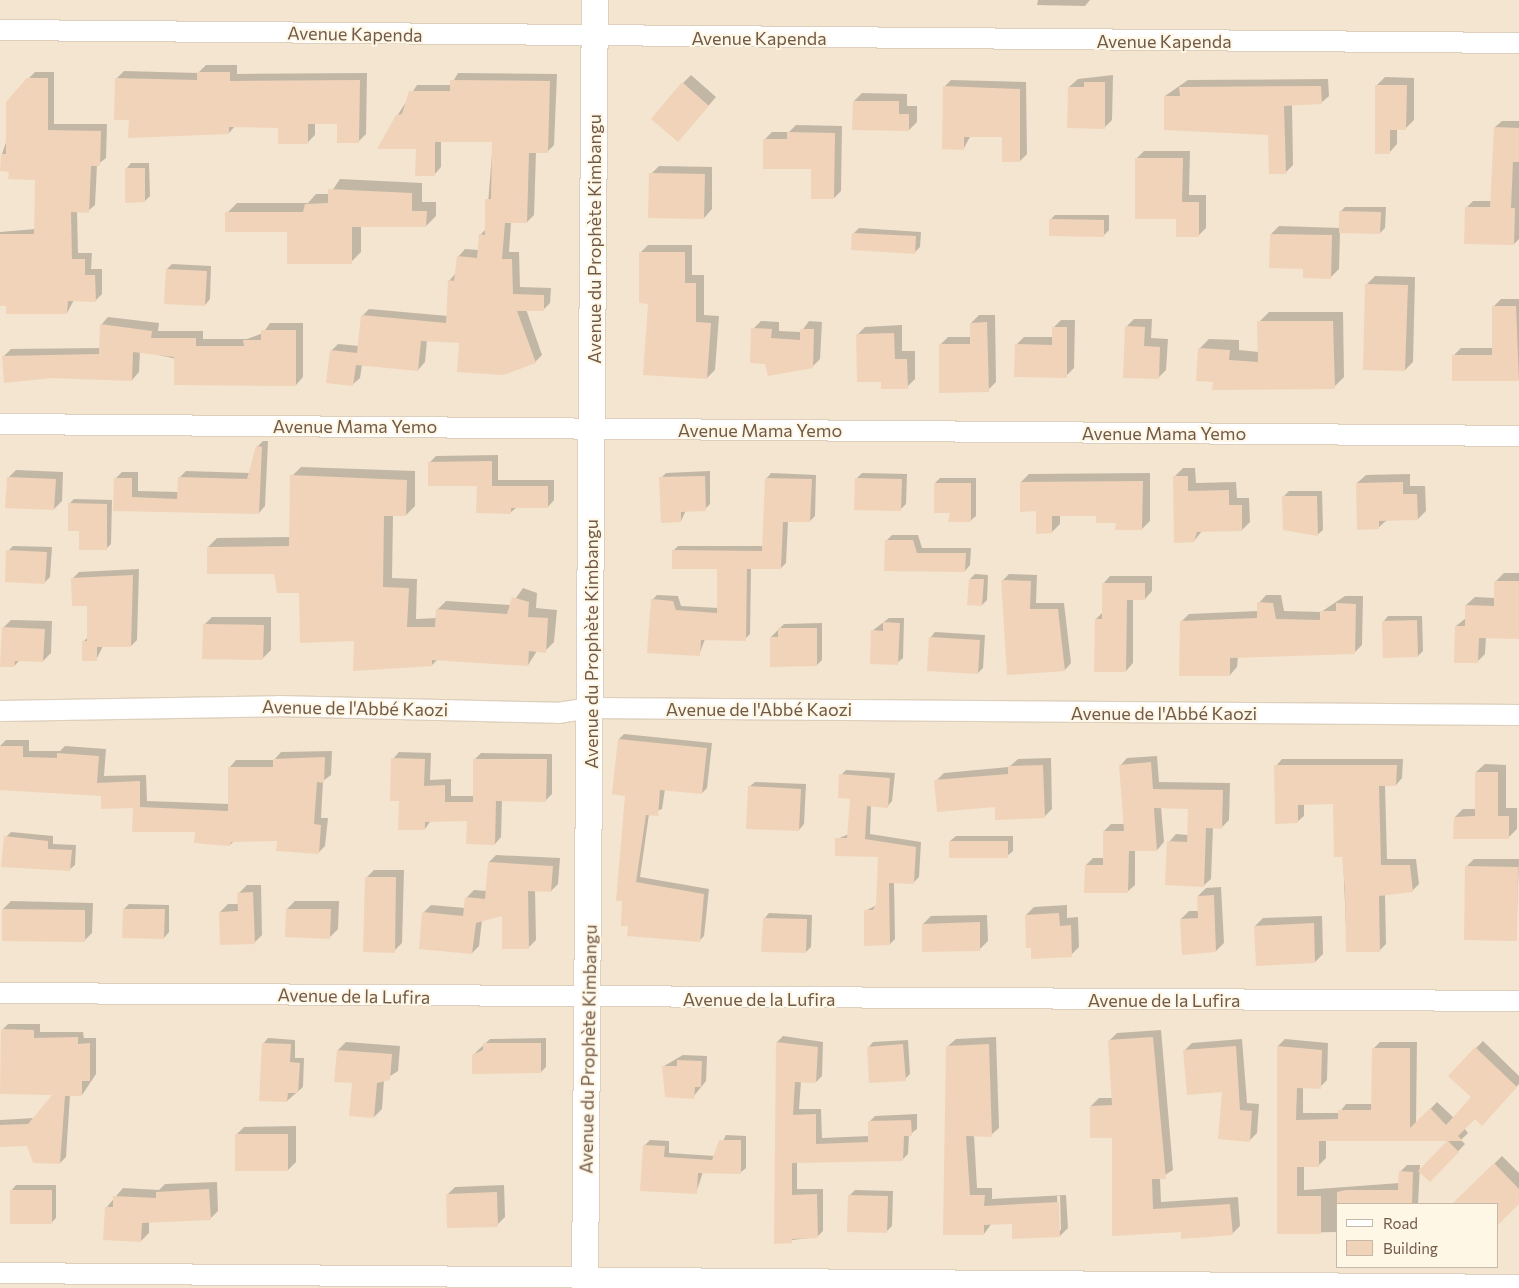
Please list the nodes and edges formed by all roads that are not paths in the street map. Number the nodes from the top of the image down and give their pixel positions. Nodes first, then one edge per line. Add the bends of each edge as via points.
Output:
1 (595, 0) edge
2 (0, 30) edge
3 (595, 38) junction
4 (1519, 42) edge
5 (0, 424) edge
6 (593, 428) junction
7 (1519, 436) edge
8 (591, 708) junction
9 (0, 712) edge
10 (1519, 715) edge
11 (0, 993) edge
12 (590, 998) junction
13 (1519, 1001) edge
14 (0, 1272) edge
15 (585, 1283) edge
16 (1519, 1285) edge

1 - 3 street, Avenue du Prophète Kimbangu
2 - 3 street, Avenue Kapenda
3 - 4 street, Avenue Kapenda
3 - 6 street, Avenue du Prophète Kimbangu
5 - 6 street, Avenue Mama Yemo
6 - 7 street, Avenue Mama Yemo
6 - 8 street, Avenue du Prophète Kimbangu
8 - 9 street, Avenue de l'Abbé Kaozi via 558,713 278,706
8 - 10 street, Avenue de l'Abbé Kaozi
8 - 12 street, Avenue du Prophète Kimbangu
11 - 12 street, Avenue de la Lufira
12 - 13 street, Avenue de la Lufira
12 - 15 street, Avenue du Prophète Kimbangu
14 - 15 street
15 - 16 street

